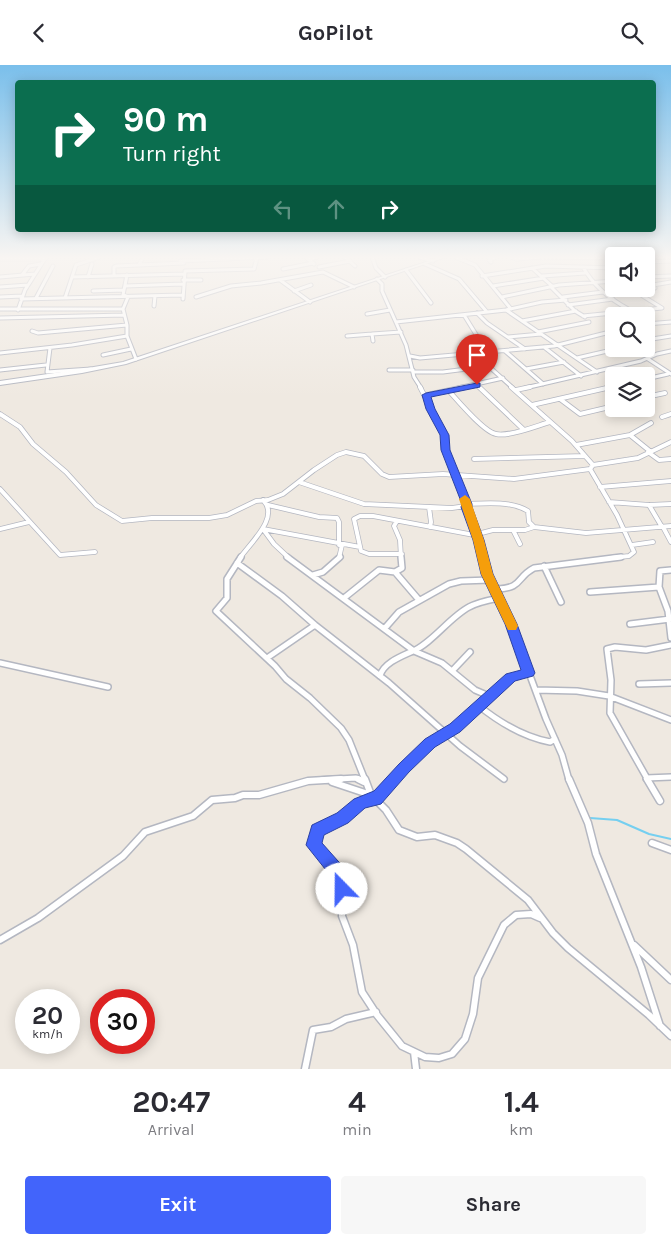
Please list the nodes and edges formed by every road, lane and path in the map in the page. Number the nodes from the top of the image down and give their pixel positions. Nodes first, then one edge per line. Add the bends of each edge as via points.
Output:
1 (20, 304) edge
2 (125, 304) edge
3 (304, 304) edge
4 (387, 304) edge
5 (481, 304) edge
6 (507, 304) edge
7 (552, 304) edge
8 (569, 304) edge
9 (655, 304) edge
10 (655, 308) edge
11 (0, 309) edge
12 (104, 309) junction
13 (123, 309) junction
14 (511, 309) junction
15 (18, 310) junction
16 (390, 310) junction
17 (506, 311) junction
18 (576, 311) junction
19 (488, 312) junction
20 (477, 313) junction
21 (605, 313) edge
22 (366, 314) dead end
23 (124, 315) junction
24 (464, 315) junction
25 (101, 316) junction
26 (583, 316) junction
27 (0, 318) edge
28 (522, 321) junction
29 (396, 322) junction
30 (671, 322) edge
31 (655, 323) edge
32 (127, 325) junction
33 (32, 331) dead end
34 (400, 332) junction
35 (539, 333) junction
36 (605, 333) edge
37 (372, 334) junction
38 (127, 336) junction
39 (347, 336) dead end
40 (508, 337) junction
41 (671, 337) edge
42 (655, 339) edge
43 (373, 341) dead end
44 (558, 344) junction
45 (544, 347) junction
46 (50, 348) junction
47 (132, 349) junction
48 (525, 349) junction
49 (505, 351) junction
50 (671, 351) edge
51 (493, 352) junction
52 (605, 352) edge
53 (0, 353) edge
54 (475, 354) junction
55 (103, 355) dead end
56 (410, 356) junction
57 (577, 358) junction
58 (136, 359) junction
59 (648, 359) junction
60 (564, 362) junction
61 (46, 365) junction
62 (490, 367) junction
63 (93, 369) junction
64 (526, 369) junction
65 (0, 370) edge
66 (389, 370) dead end
67 (413, 371) junction
68 (597, 372) junction
69 (670, 374) edge
70 (581, 376) junction
71 (655, 377) edge
72 (503, 379) junction
73 (0, 383) edge
74 (542, 384) junction
75 (477, 385) junction
76 (605, 388) edge
77 (516, 390) junction
78 (450, 391) junction
79 (665, 393) dead end
80 (426, 395) junction
81 (655, 395) edge
82 (560, 399) junction
83 (532, 405) junction
84 (605, 408) edge
85 (0, 414) edge
86 (671, 414) edge
87 (662, 417) dead end
88 (550, 422) junction
89 (651, 423) dead end
90 (523, 429) junction
91 (630, 435) junction
92 (671, 442) edge
93 (576, 445) junction
94 (649, 452) junction
95 (585, 456) junction
96 (474, 459) dead end
97 (671, 459) edge
98 (592, 467) junction
99 (455, 475) junction
100 (671, 481) edge
101 (299, 482) junction
102 (600, 487) junction
103 (0, 489) edge
104 (266, 502) junction
105 (609, 502) junction
106 (671, 504) edge
107 (467, 505) junction
108 (649, 505) junction
109 (429, 507) junction
110 (397, 521) junction
111 (29, 522) junction
112 (671, 526) edge
113 (430, 527) junction
114 (534, 527) junction
115 (663, 527) junction
116 (0, 529) edge
117 (263, 529) junction
118 (513, 530) junction
119 (624, 530) junction
120 (476, 535) junction
121 (653, 542) dead end
122 (671, 542) edge
123 (520, 544) dead end
124 (340, 545) junction
125 (632, 545) junction
126 (360, 547) junction
127 (95, 552) dead end
128 (402, 554) junction
129 (237, 563) junction
130 (544, 567) junction
131 (671, 570) edge
132 (395, 572) junction
133 (317, 576) junction
134 (490, 581) junction
135 (659, 587) junction
136 (496, 589) junction
137 (590, 592) dead end
138 (344, 598) junction
139 (498, 598) junction
140 (419, 600) junction
141 (561, 602) dead end
142 (670, 619) junction
143 (630, 624) dead end
144 (314, 625) junction
145 (385, 627) junction
146 (671, 638) edge
147 (671, 645) edge
148 (413, 648) junction
149 (470, 652) dead end
150 (267, 658) junction
151 (0, 663) edge
152 (452, 671) junction
153 (528, 673) junction
154 (380, 676) junction
155 (671, 683) edge
156 (639, 684) dead end
157 (108, 687) dead end
158 (539, 692) junction
159 (488, 696) junction
160 (609, 696) junction
161 (479, 706) junction
162 (671, 720) edge
163 (446, 732) junction
164 (555, 739) junction
165 (360, 771) junction
166 (671, 777) edge
167 (356, 778) junction
168 (646, 778) junction
169 (504, 779) dead end
170 (328, 781) junction
171 (364, 782) junction
172 (373, 797) junction
173 (660, 801) dead end
174 (652, 843) dead end
175 (671, 850) edge
176 (541, 918) junction
177 (0, 940) edge
178 (633, 943) junction
179 (671, 980) edge
180 (376, 1012) junction
181 (660, 1026) junction
182 (671, 1036) edge
183 (414, 1052) junction
184 (305, 1069) edge
185 (416, 1069) edge

1 - 15 street
2 - 13 street
3 - 58 main road
4 - 16 street
5 - 19 street
6 - 14 street
7 - 14 street
8 - 18 street
9 - 10 street via 662,308
11 - 15 street
12 - 13 street
12 - 15 street
12 - 25 street
13 - 23 street
14 - 17 street
16 - 22 street
16 - 29 street
17 - 19 street
17 - 28 street
18 - 26 street
18 - 28 street
19 - 20 street
20 - 24 street
20 - 40 street
21 - 26 street
23 - 25 street
23 - 32 street
24 - 29 street
24 - 51 street via 477,336
25 - 27 street
26 - 35 street via 589,322
28 - 35 street
29 - 34 street
30 - 31 street
32 - 33 street
32 - 38 street
34 - 37 street
34 - 56 street
35 - 40 street
35 - 44 street
36 - 44 street
37 - 39 street
37 - 43 street
38 - 46 street
38 - 47 street
40 - 48 street
41 - 42 street
44 - 45 street
44 - 57 street
45 - 48 street
45 - 60 street
46 - 53 street
46 - 61 street
47 - 55 street
47 - 58 street
48 - 49 street
49 - 51 street
49 - 64 street
50 - 59 street
51 - 54 street
52 - 57 street
54 - 56 street
54 - 62 street
56 - 67 street
57 - 68 street
58 - 63 main road
59 - 68 street
59 - 69 street
60 - 64 street
60 - 70 street
61 - 63 street via 49,372
61 - 65 street
62 - 67 street
62 - 72 street
63 - 73 main road
64 - 74 street
66 - 67 street
67 - 80 street
68 - 70 street
69 - 71 street
70 - 74 street
72 - 75 street
72 - 77 street
74 - 77 street
75 - 78 street
75 - 90 street
76 - 82 street
77 - 83 street
78 - 80 street
78 - 90 street via 492,433 505,434
79 - 81 street
80 - 99 street via 444,435 445,450
82 - 83 street
82 - 84 street via 580,414
83 - 88 street
85 - 104 street via 20,427 33,444 66,472 96,505 119,521 215,517 256,501
86 - 87 street
88 - 90 street
88 - 93 street
89 - 91 street
91 - 93 street
91 - 94 street
92 - 94 street
93 - 95 street
94 - 97 street via 659,460
94 - 98 street via 630,460
95 - 96 street
95 - 98 street
98 - 99 street via 514,479
98 - 102 street
99 - 101 street via 389,477 364,456 346,452
99 - 107 street
100 - 102 street
101 - 104 street
101 - 109 street via 364,504
102 - 105 street
103 - 111 street
104 - 117 street via 270,513
104 - 124 street via 319,517 337,518
105 - 108 street
105 - 119 street
106 - 108 street
107 - 109 street via 458,508
107 - 114 street via 490,503 523,508 528,511 529,522
107 - 120 street
108 - 115 street
109 - 113 street
110 - 113 street
110 - 126 street via 360,516 355,519
110 - 128 street via 394,526
111 - 116 street
111 - 127 street via 60,555
112 - 115 street
113 - 120 street
114 - 118 street
114 - 119 street via 586,533
115 - 119 street
115 - 122 street
117 - 124 street
117 - 129 street
117 - 133 street via 269,540 297,565
118 - 120 street via 493,530
118 - 123 street
119 - 125 street
120 - 134 street
121 - 125 street
124 - 126 street
124 - 133 street via 340,557
125 - 130 street via 634,552 629,556
126 - 128 street via 361,551 369,553
128 - 132 street via 402,568
129 - 144 street via 282,596
129 - 150 street via 227,579 227,598 216,611
130 - 136 street via 528,570 516,586
130 - 141 street
131 - 135 street via 660,571
132 - 138 street via 379,570
132 - 140 street
133 - 138 street
134 - 136 street
134 - 140 street via 454,582
135 - 137 street
135 - 142 street
136 - 139 street
138 - 145 street
139 - 148 street via 468,607
139 - 153 street
140 - 145 street via 395,615
142 - 143 street
142 - 146 street
144 - 150 street
144 - 154 street
145 - 148 street
147 - 160 street via 646,650 607,649 606,663 611,683
148 - 152 street
148 - 154 street via 381,671
149 - 152 street
150 - 165 street via 341,728
151 - 157 street
152 - 159 street
153 - 158 street
153 - 159 street via 511,677
154 - 163 street
155 - 156 street
158 - 160 street via 577,691
158 - 164 street
159 - 161 street
160 - 162 street
160 - 168 street via 610,713
161 - 163 street
161 - 164 street via 494,718 540,741
163 - 169 street
163 - 172 street
164 - 178 street via 588,823 596,854
165 - 167 street
165 - 171 street
166 - 168 street
167 - 170 street
167 - 171 street
168 - 173 street
170 - 172 street
170 - 177 street via 308,781 259,795 212,800 193,816 145,832 123,856 38,918
171 - 172 street
172 - 176 street via 401,832 417,837 435,835 466,849 528,900
172 - 180 street via 318,830 314,845 340,875 342,916 353,945 359,983
174 - 175 street
176 - 181 street via 568,948
176 - 183 street via 522,913 504,925 478,978 468,1030 459,1048 439,1058
178 - 179 street
178 - 181 street
180 - 183 street via 402,1046
180 - 184 street via 313,1030
181 - 182 street
183 - 185 street

